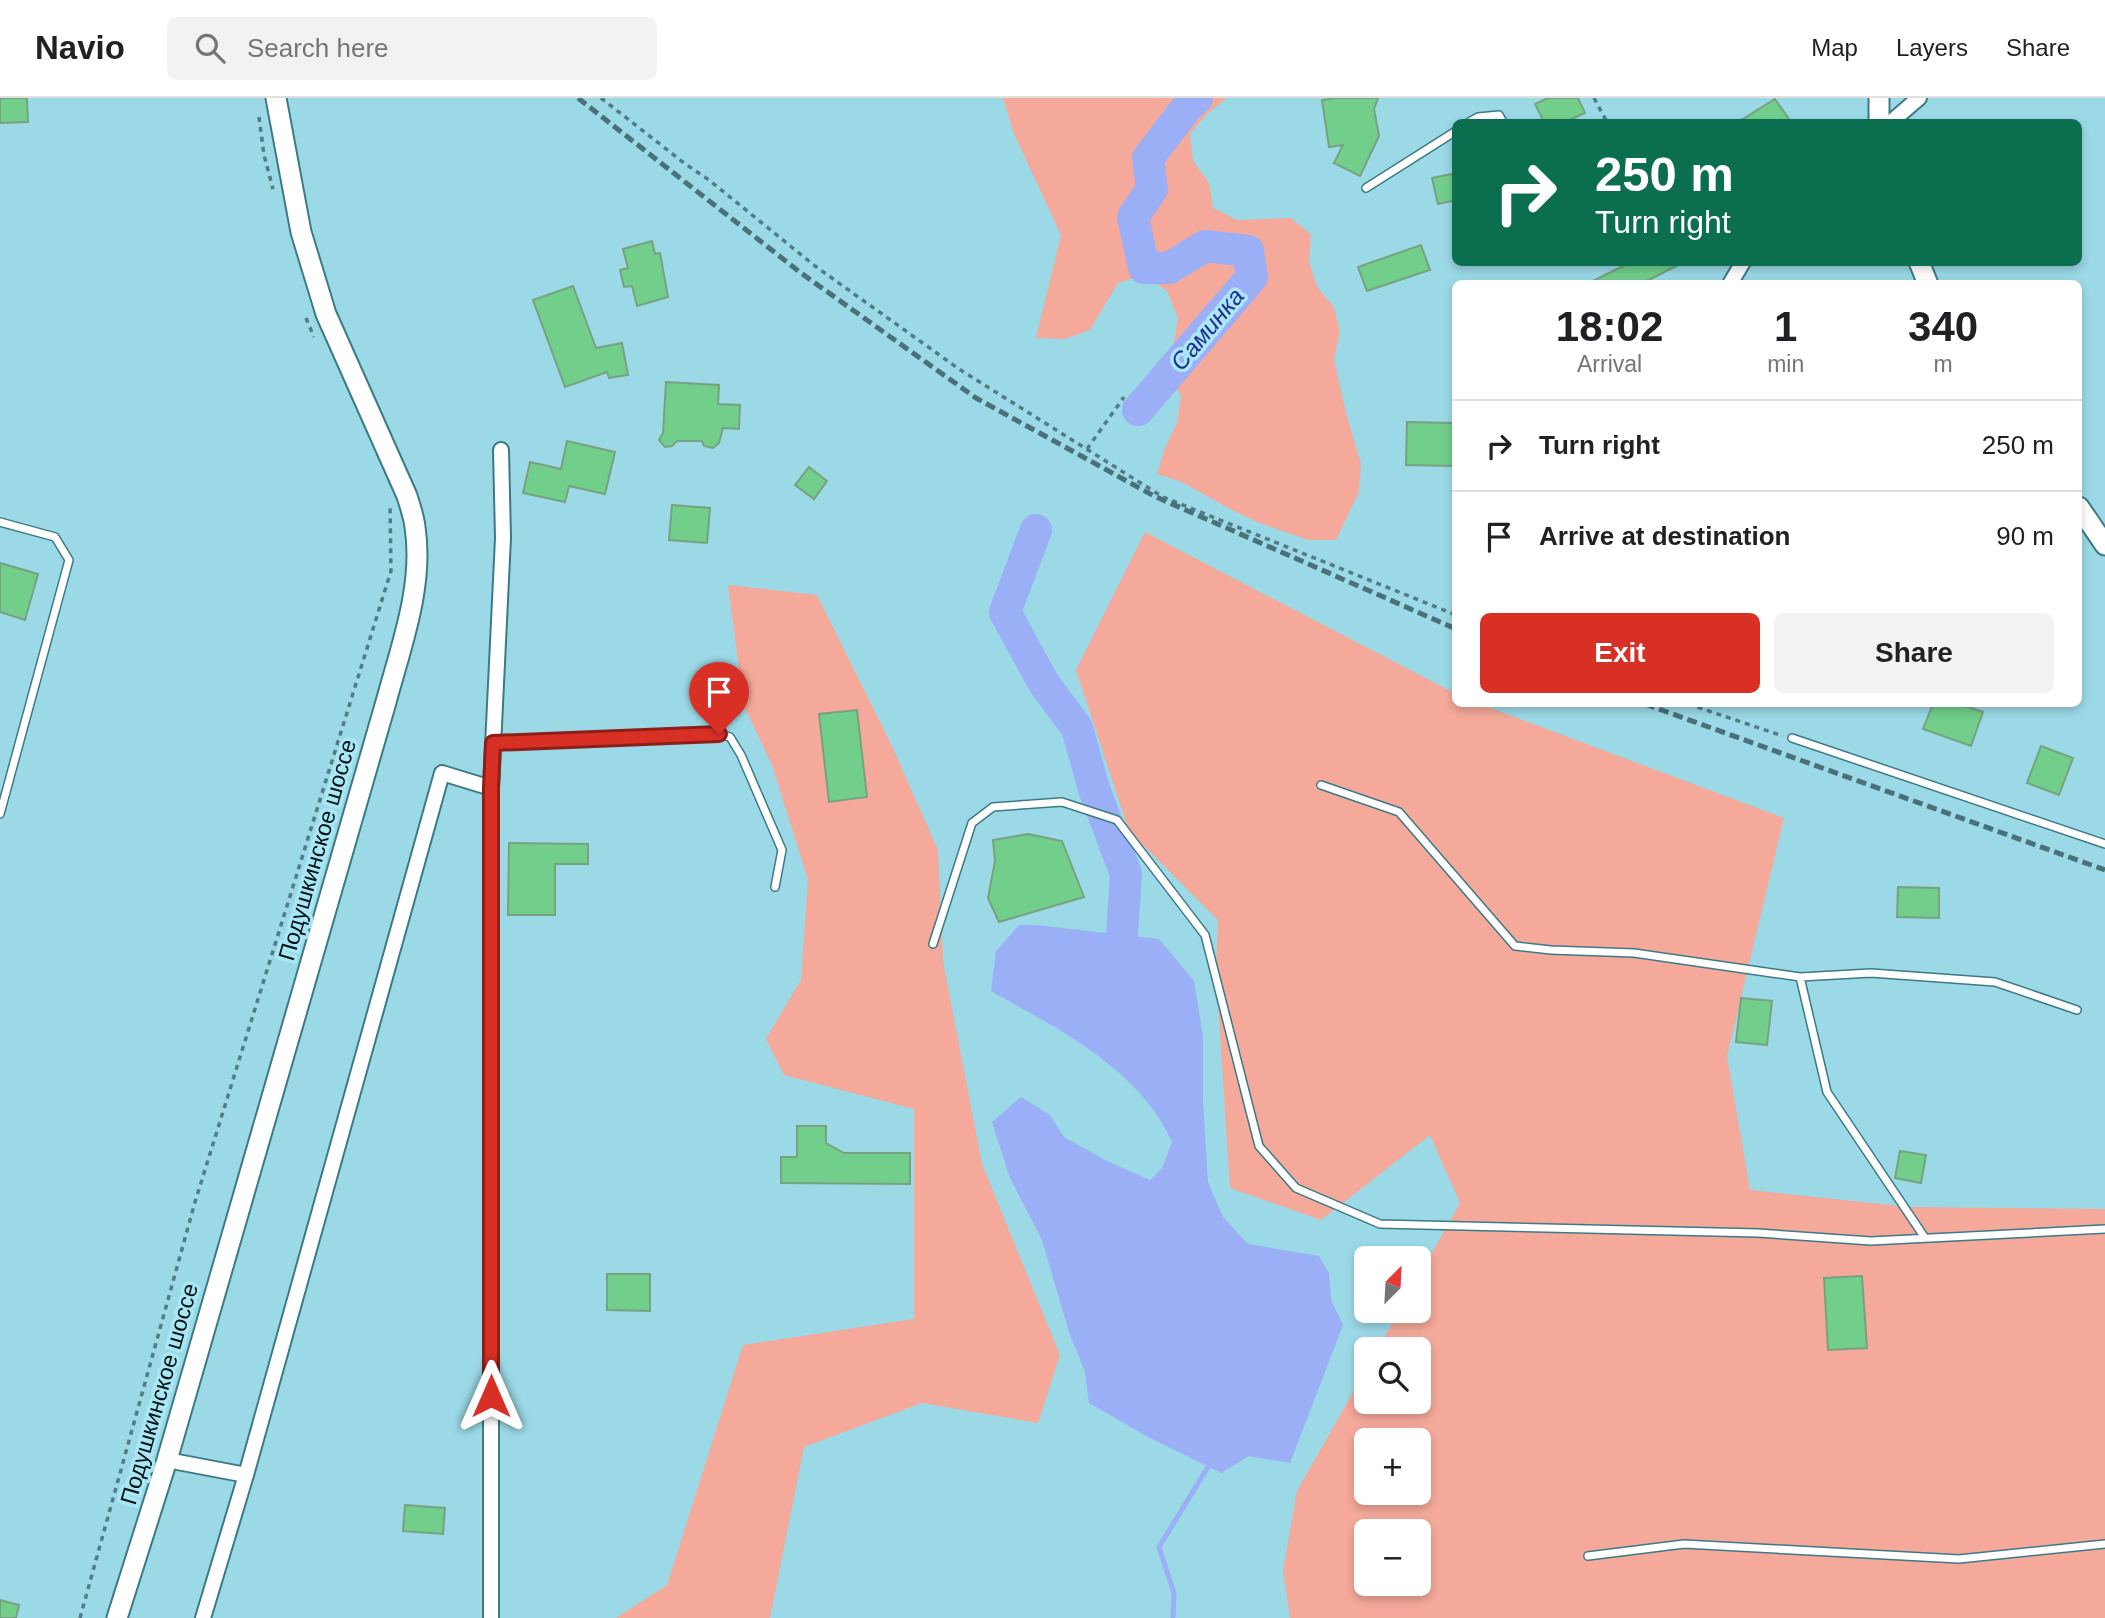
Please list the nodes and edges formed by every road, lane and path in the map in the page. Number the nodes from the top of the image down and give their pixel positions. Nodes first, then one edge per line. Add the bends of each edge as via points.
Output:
1 (276, 98) edge
2 (601, 98) edge
3 (1594, 98) edge
4 (1878, 98) edge
5 (1919, 98) edge
6 (258, 109) dead end
7 (1474, 119) edge
8 (1501, 119) edge
9 (1604, 119) edge
10 (1879, 119) edge
11 (1894, 119) edge
12 (1452, 134) edge
13 (1366, 188) dead end
14 (274, 194) dead end
15 (305, 312) dead end
16 (315, 338) dead end
17 (1124, 397) dead end
18 (1087, 449) junction
19 (501, 450) dead end
20 (390, 499) dead end
21 (2082, 511) edge
22 (0, 522) edge
23 (2105, 545) edge
24 (1452, 612) edge
25 (1697, 707) edge
26 (1792, 738) joint
27 (493, 743) junction
28 (1321, 785) dead end
29 (491, 788) junction
30 (0, 814) edge
31 (2105, 844) edge
32 (775, 887) dead end
33 (933, 944) dead end
34 (1800, 978) junction
35 (2077, 1010) dead end
36 (2105, 1229) edge
37 (1925, 1238) junction
38 (167, 1460) junction
39 (246, 1475) junction
40 (2105, 1544) edge
41 (1588, 1556) dead end
42 (80, 1618) edge
43 (117, 1618) edge
44 (203, 1618) edge
45 (491, 1618) edge

1 - 38 main road, Подушкинское шоссе via 301,232 326,314 407,496 417,564 413,601 382,716
2 - 18 path via 826,274 959,369
3 - 9 path
4 - 10 main road
5 - 11 street
6 - 14 path
7 - 8 lane via 1499,115
12 - 13 lane
15 - 16 path
17 - 18 path
18 - 24 path via 1163,497
19 - 27 street via 503,538
20 - 42 path via 391,571 195,1202
21 - 23 main road
22 - 30 lane via 55,537 69,560
25 - 26 path
26 - 31 lane
27 - 29 street
27 - 32 lane via 730,737 782,850
28 - 34 lane via 1399,812 1516,946 1634,953
29 - 39 street via 442,773
29 - 45 street
33 - 37 lane via 972,823 993,807 1062,802 1117,820 1205,934 1259,1146 1296,1188 1380,1224 1758,1233 1871,1241
34 - 35 lane via 1871,973 1995,982
34 - 37 lane via 1827,1092
36 - 37 lane
38 - 39 street
38 - 43 main road, Подушкинское шоссе
39 - 44 street
40 - 41 lane via 1959,1559 1684,1544

